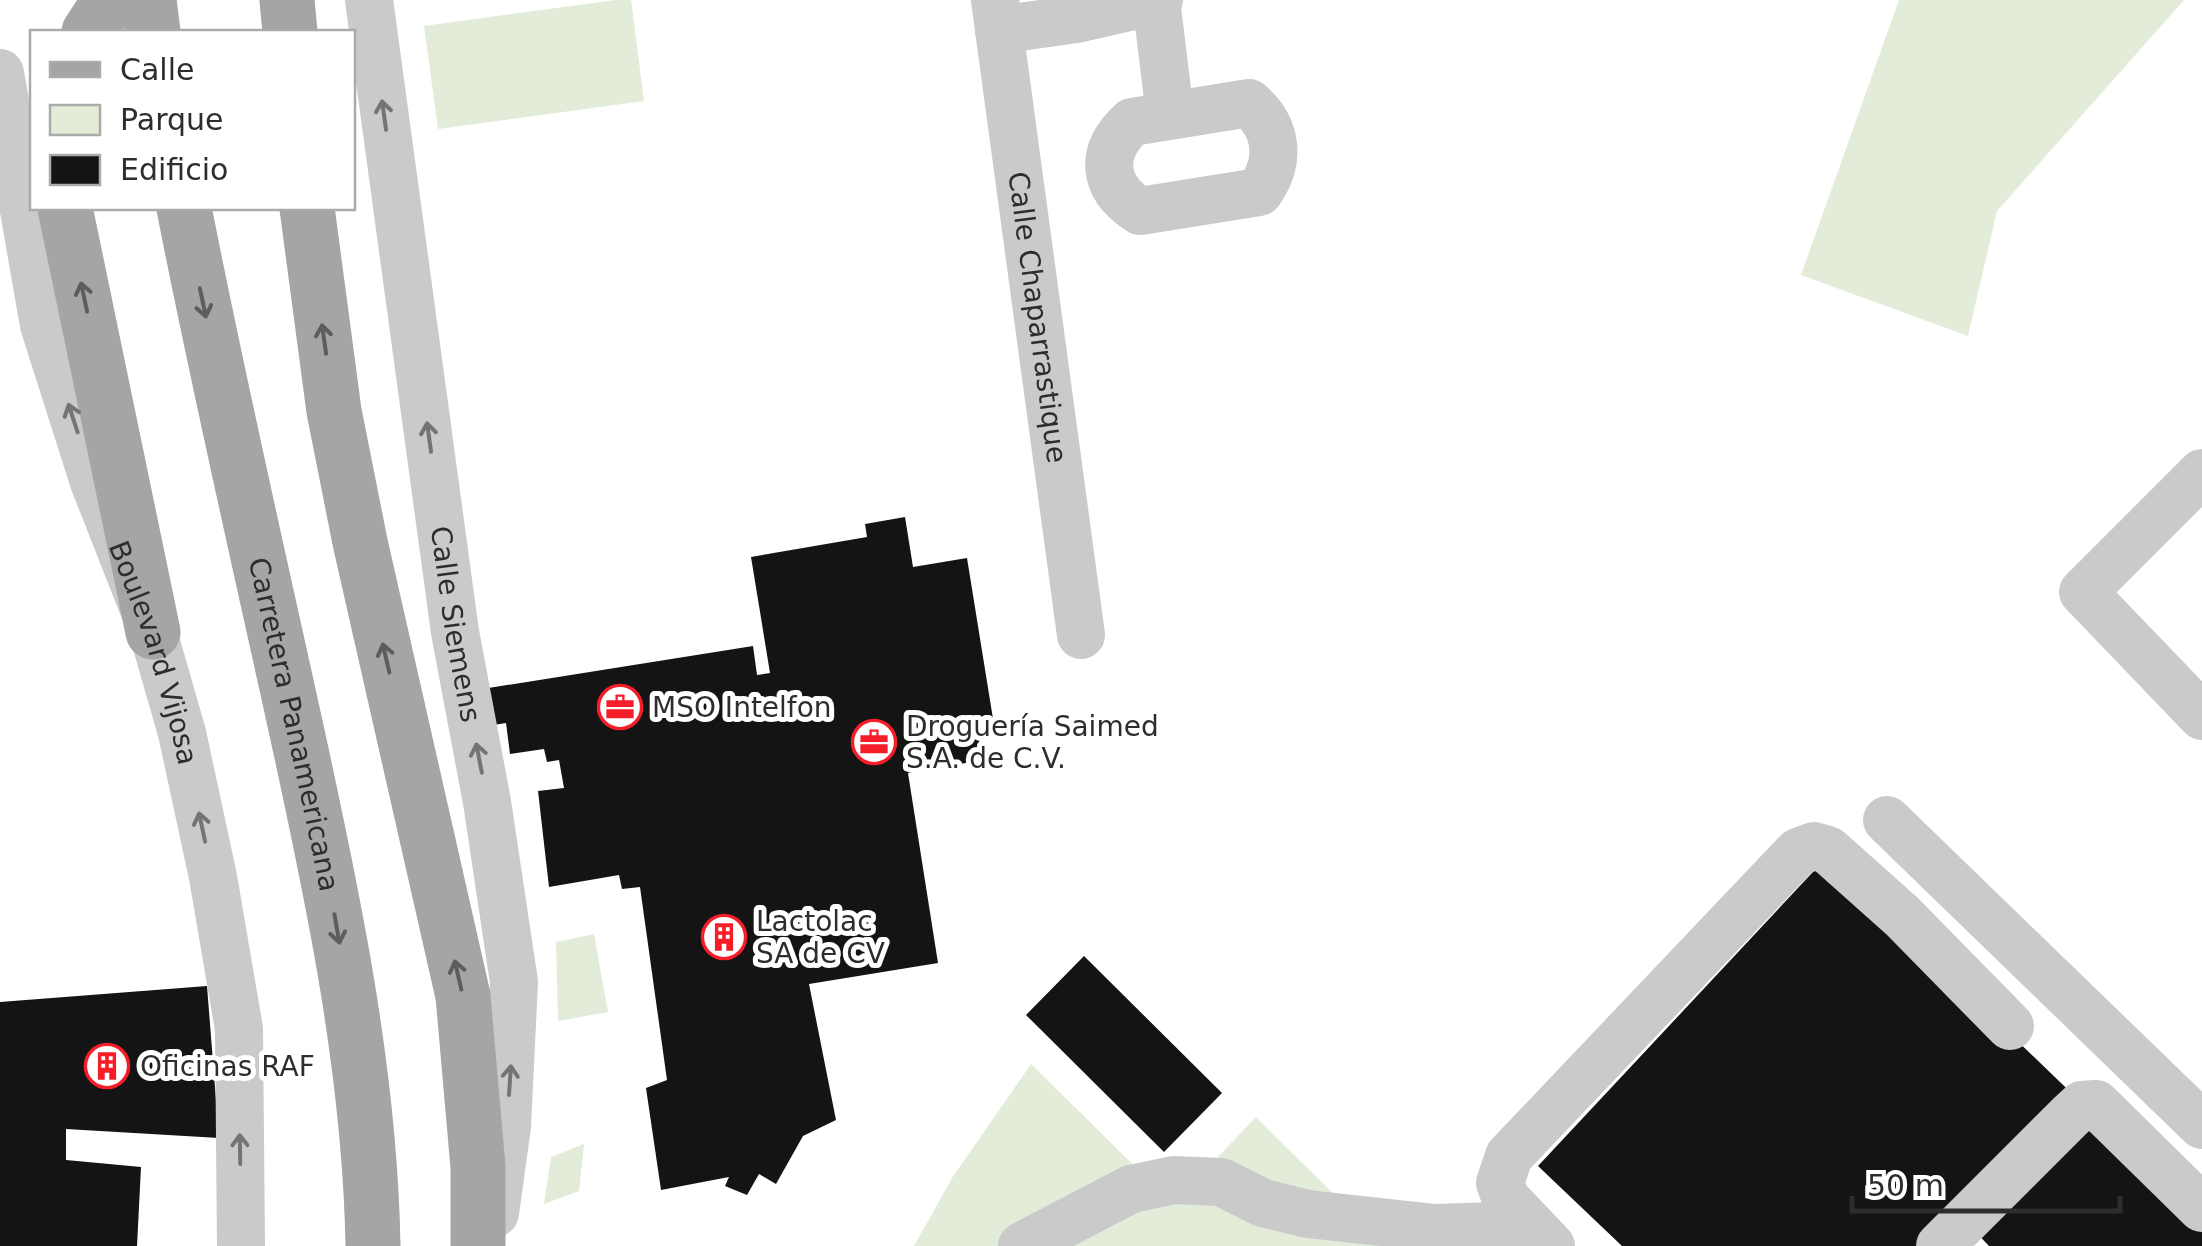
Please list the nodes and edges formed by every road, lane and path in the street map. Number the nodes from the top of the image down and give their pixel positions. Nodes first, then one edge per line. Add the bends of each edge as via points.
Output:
1 (110, 0) edge
2 (148, 0) edge
3 (287, 0) edge
4 (369, 0) edge
5 (1158, 0) edge
6 (997, 15) edge
7 (89, 30) edge
8 (153, 30) edge
9 (290, 30) edge
10 (0, 72) edge
11 (1170, 114) dead end
12 (65, 210) edge
13 (184, 210) edge
14 (307, 210) edge
15 (2202, 474) edge
16 (154, 632) junction
17 (1081, 635) dead end
18 (2202, 716) edge
19 (1887, 820) dead end
20 (2010, 1026) dead end
21 (2202, 1125) edge
22 (2202, 1208) edge
23 (1540, 1235) edge
24 (241, 1246) edge
25 (373, 1246) edge
26 (478, 1246) edge
27 (488, 1246) edge
28 (1022, 1246) edge
29 (1940, 1246) edge

1 - 7 main road
2 - 8 main road
3 - 9 main road
27 -> 4 street, Calle Siemens via 507,1126 514,982 455,632
5 - 6 street via 1076,19
5 - 11 street
6 - 17 street, Calle Chaparrastique
16 -> 10 street, Boulevard Vijosa via 94,482 44,325
16 -> 12 main road
13 -> 25 main road, Carretera Panamericana via 338,936 365,1116
26 -> 14 main road via 478,1167 462,996 341,448
15 - 18 street via 2084,592
24 -> 16 street, Boulevard Vijosa via 239,1029 209,859
19 - 21 street
20 - 23 street via 1828,850 1798,852 1509,1156 1500,1184
22 - 29 street via 2089,1104
23 - 28 street via 1308,1214 1220,1182 1174,1180 1130,1189

